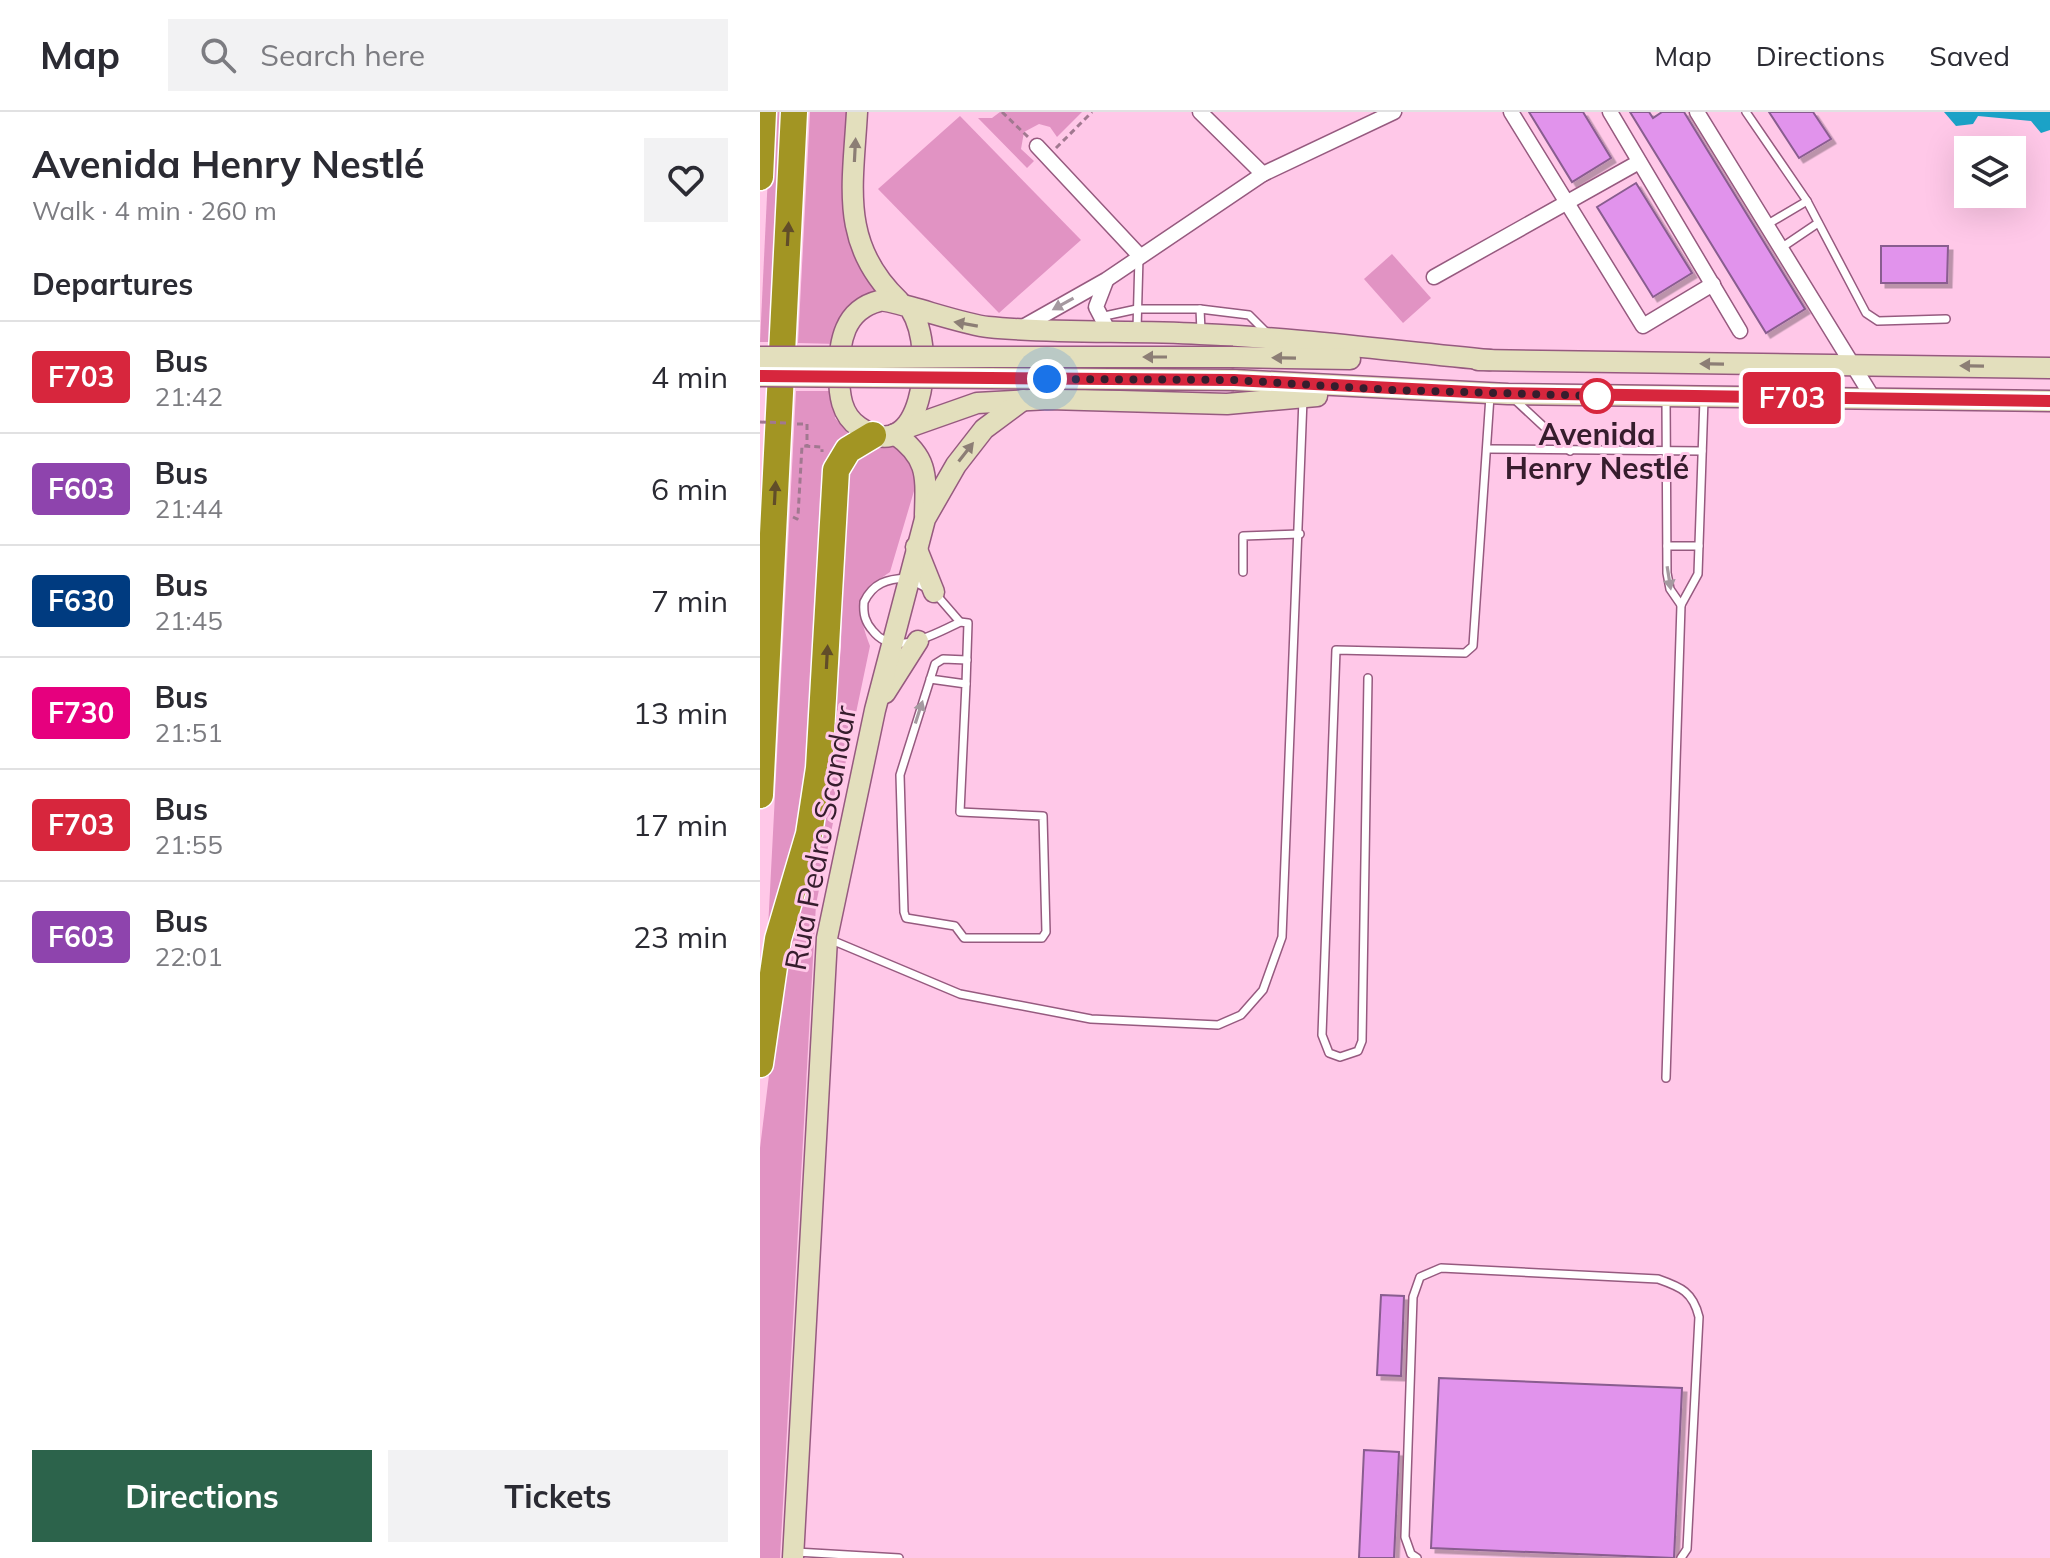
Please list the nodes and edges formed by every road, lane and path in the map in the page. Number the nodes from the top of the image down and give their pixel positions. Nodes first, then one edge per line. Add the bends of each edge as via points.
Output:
1 (763, 112) edge
2 (794, 112) edge
3 (857, 112) edge
4 (1002, 112) edge
5 (1092, 112) edge
6 (1200, 112) edge
7 (1394, 112) edge
8 (1511, 112) edge
9 (1610, 112) edge
10 (1697, 112) edge
11 (1746, 112) edge
12 (1042, 151) junction
13 (1639, 162) junction
14 (1263, 174) junction
15 (760, 177) edge
16 (1807, 201) junction
17 (1567, 204) junction
18 (1818, 223) junction
19 (1767, 225) junction
20 (1781, 248) junction
21 (1139, 255) junction
22 (1434, 277) dead end
23 (1106, 280) junction
24 (1713, 284) junction
25 (905, 305) junction
26 (1137, 309) junction
27 (1200, 309) junction
28 (1946, 319) dead end
29 (1104, 324) junction
30 (1020, 329) junction
31 (1137, 331) junction
32 (1740, 331) dead end
33 (1201, 334) junction
34 (1273, 340) junction
35 (760, 357) edge
36 (1490, 360) junction
37 (1853, 364) junction
38 (2050, 368) edge
39 (760, 376) edge
40 (1393, 390) junction
41 (1499, 394) junction
42 (1304, 397) junction
43 (1666, 397) junction
44 (1704, 397) junction
45 (1873, 398) junction
46 (1023, 400) junction
47 (2050, 401) edge
48 (760, 422) edge
49 (787, 423) dead end
50 (807, 424) dead end
51 (892, 432) junction
52 (1488, 449) junction
53 (1570, 451) junction
54 (1666, 451) junction
55 (1702, 451) junction
56 (822, 458) dead end
57 (925, 519) junction
58 (1300, 534) junction
59 (1667, 546) junction
60 (1699, 546) junction
61 (916, 547) junction
62 (1243, 572) dead end
63 (907, 578) junction
64 (934, 592) junction
65 (1681, 605) junction
66 (960, 622) junction
67 (918, 641) junction
68 (891, 643) junction
69 (967, 660) junction
70 (1368, 678) dead end
71 (930, 679) junction
72 (966, 684) junction
73 (875, 710) junction
74 (760, 795) edge
75 (827, 938) junction
76 (760, 1064) edge
77 (1666, 1078) dead end
78 (793, 1555) edge
79 (874, 1557) edge
80 (899, 1558) edge
81 (1417, 1558) edge
82 (1681, 1558) edge

1 - 15 highway
74 -> 2 highway
25 -> 3 street via 870,267 854,226
4 - 12 path
5 - 12 path
6 - 14 street
7 - 14 street
8 - 17 street
9 - 13 street
10 - 19 street
11 - 16 lane
12 - 21 street
13 - 17 street
13 - 24 street
14 - 21 street
16 - 18 lane
16 - 19 lane
17 - 22 street
17 - 24 street via 1643,326
18 - 20 lane
18 - 28 lane via 1872,319
19 - 20 street
20 - 37 street
21 - 23 street
21 - 26 lane
23 - 29 street via 1096,307
23 -> 30 street
24 - 32 street
30 -> 25 street via 965,325
25 - 51 street via 922,326 923,390
25 - 51 street via 882,300 862,307 842,335 839,359 842,405 858,426
26 - 27 lane
26 - 29 lane
26 - 31 lane
27 - 33 lane
27 - 34 lane via 1249,315
29 - 30 street
29 - 31 street
31 - 33 street
33 - 34 street
34 - 36 street
36 -> 35 street, bridge
37 -> 36 street
38 -> 37 street
37 - 45 street
39 - 40 street, bridge via 1234,380
40 - 41 street
40 - 42 street
41 - 43 street
41 - 52 lane
41 - 53 lane
42 - 46 street via 1227,404
42 - 58 lane
43 - 44 street
43 - 54 lane
44 - 45 street
44 - 55 lane
45 - 47 street
46 - 51 street via 977,403
57 -> 46 street, Rua Pedro Scandar via 984,429
48 - 49 path, bridge
50 - 56 path via 804,446 822,447
51 - 57 street, Rua Pedro Scandar via 911,445 922,462
76 -> 51 highway via 778,939 809,834 819,768 836,470 848,450
52 - 53 lane
52 - 70 lane via 1470,651 1336,650 1322,1035 1329,1053 1340,1057 1358,1051 1362,1041
53 - 54 lane
54 - 55 lane
54 - 59 lane
55 - 60 lane
57 - 61 street, Rua Pedro Scandar
58 - 62 lane via 1243,536
58 - 75 lane via 1282,937 1263,990 1241,1015 1218,1025 1091,1019 1003,1003 960,994
59 - 60 lane
59 -> 65 lane via 1670,589
60 - 65 lane via 1698,574
61 - 63 street, Rua Pedro Scandar
61 - 64 street
63 - 64 lane
63 - 68 street, Rua Pedro Scandar
63 - 68 lane via 878,584 864,602 867,625 880,640
64 - 66 lane
65 - 77 lane
66 - 67 lane
66 - 69 lane via 968,623
67 - 68 lane
67 - 73 street
68 - 73 street, Rua Pedro Scandar
69 - 71 lane via 938,661
69 - 72 lane
71 - 72 lane
72 -> 71 lane via 960,812 1043,816 1042,938 964,938 955,926 906,918 900,775
73 - 75 street, Rua Pedro Scandar
75 - 78 street, Rua Pedro Scandar
78 - 79 lane
79 - 80 lane
81 - 82 lane via 1405,1537 1413,1297 1420,1277 1441,1268 1658,1279 1682,1287 1695,1300 1699,1317 1687,1549

